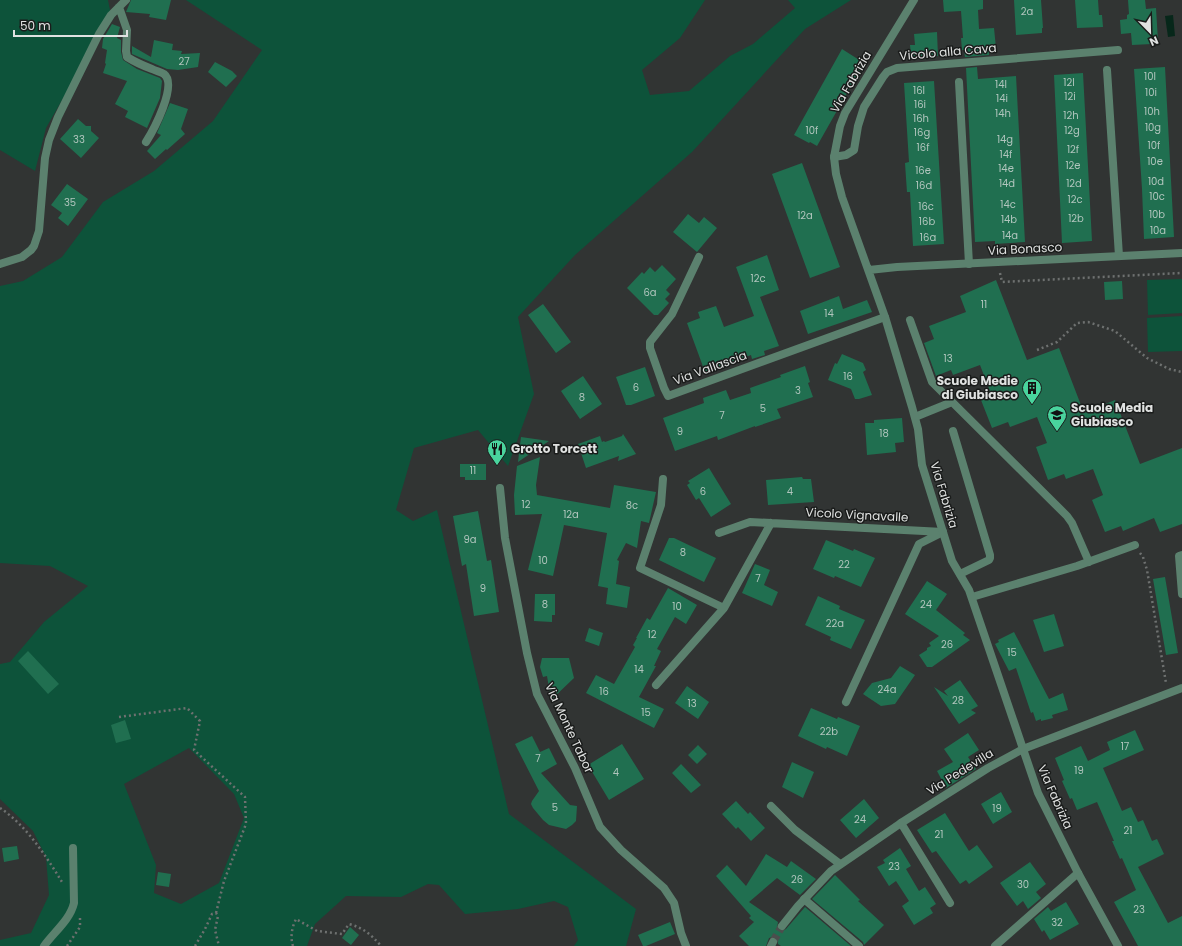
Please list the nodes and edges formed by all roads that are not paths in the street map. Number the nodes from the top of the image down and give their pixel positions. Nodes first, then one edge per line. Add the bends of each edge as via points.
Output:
1 (126, 0) edge
2 (914, 0) edge
3 (120, 7) junction
4 (1118, 50) dead end
5 (1107, 70) dead end
6 (959, 82) dead end
7 (146, 142) dead end
8 (834, 157) junction
9 (1182, 253) edge
10 (1119, 256) junction
11 (699, 257) dead end
12 (0, 264) edge
13 (969, 264) junction
14 (869, 270) junction
15 (884, 318) junction
16 (910, 320) dead end
17 (952, 402) junction
18 (915, 417) junction
19 (953, 431) dead end
20 (663, 479) dead end
21 (500, 488) dead end
22 (771, 523) junction
23 (943, 532) junction
24 (719, 533) dead end
25 (1135, 545) road end
26 (1182, 554) edge
27 (1089, 562) junction
28 (960, 574) junction
29 (1182, 594) edge
30 (972, 597) junction
31 (724, 608) junction
32 (656, 686) dead end
33 (1182, 688) edge
34 (846, 702) dead end
35 (1023, 749) junction
36 (772, 806) dead end
37 (901, 823) junction
38 (74, 848) dead end
39 (840, 864) junction
40 (1078, 872) junction
41 (804, 899) junction
42 (950, 903) dead end
43 (782, 926) tunnel mouth
44 (44, 946) edge
45 (686, 946) edge
46 (859, 946) edge
47 (995, 946) edge
48 (1118, 946) edge

1 - 3 street
2 - 8 street, Via Fabrizia via 845,113
3 - 7 street via 127,30 127,56 164,74 167,78 168,89 157,124
3 - 12 street via 111,15 99,34 49,140 37,240 31,250 22,257
4 - 8 street, Vicolo alla Cava via 897,68 884,77 864,107 854,150 846,155
5 - 10 street
6 - 13 street
8 - 14 street, Via Fabrizia via 842,197
9 - 10 street, Via Bonasco
10 - 13 street, Via Bonasco
11 - 15 street, Via Vallascia via 672,314 650,342 668,396
13 - 14 street, Via Bonasco
14 - 15 street, Via Fabrizia
15 - 18 street, Via Fabrizia
16 - 17 street via 932,382
17 - 18 street
17 - 27 street via 1067,516
18 - 23 street, Via Fabrizia via 922,465
19 - 28 street via 990,555 989,560
20 - 31 street via 661,505 640,568
21 - 45 street, Via Monte Tabor via 505,538 537,694 575,768 600,827 621,850 664,888 674,903
22 - 23 street, Vicolo Vignavalle
22 - 24 street, Vicolo Vignavalle via 750,522
22 - 31 street
23 - 28 street, Via Fabrizia via 952,561
23 - 34 street via 918,544
25 - 27 street
26 - 29 street via 1179,556
27 - 30 street
28 - 30 street, Via Fabrizia
30 - 35 street, Via Fabrizia
31 - 32 street
33 - 35 street, Via Pedevilla
35 - 37 street, Via Pedevilla
35 - 40 street, Via Fabrizia via 1045,809
36 - 39 street via 795,830
37 - 39 street, Via Pedevilla
37 - 42 street
38 - 44 street via 72,911
39 - 41 street, Via Pedevilla via 830,870
40 - 47 street
40 - 48 street, Via Fabrizia
41 - 43 street, Via Pedevilla
41 - 46 street

